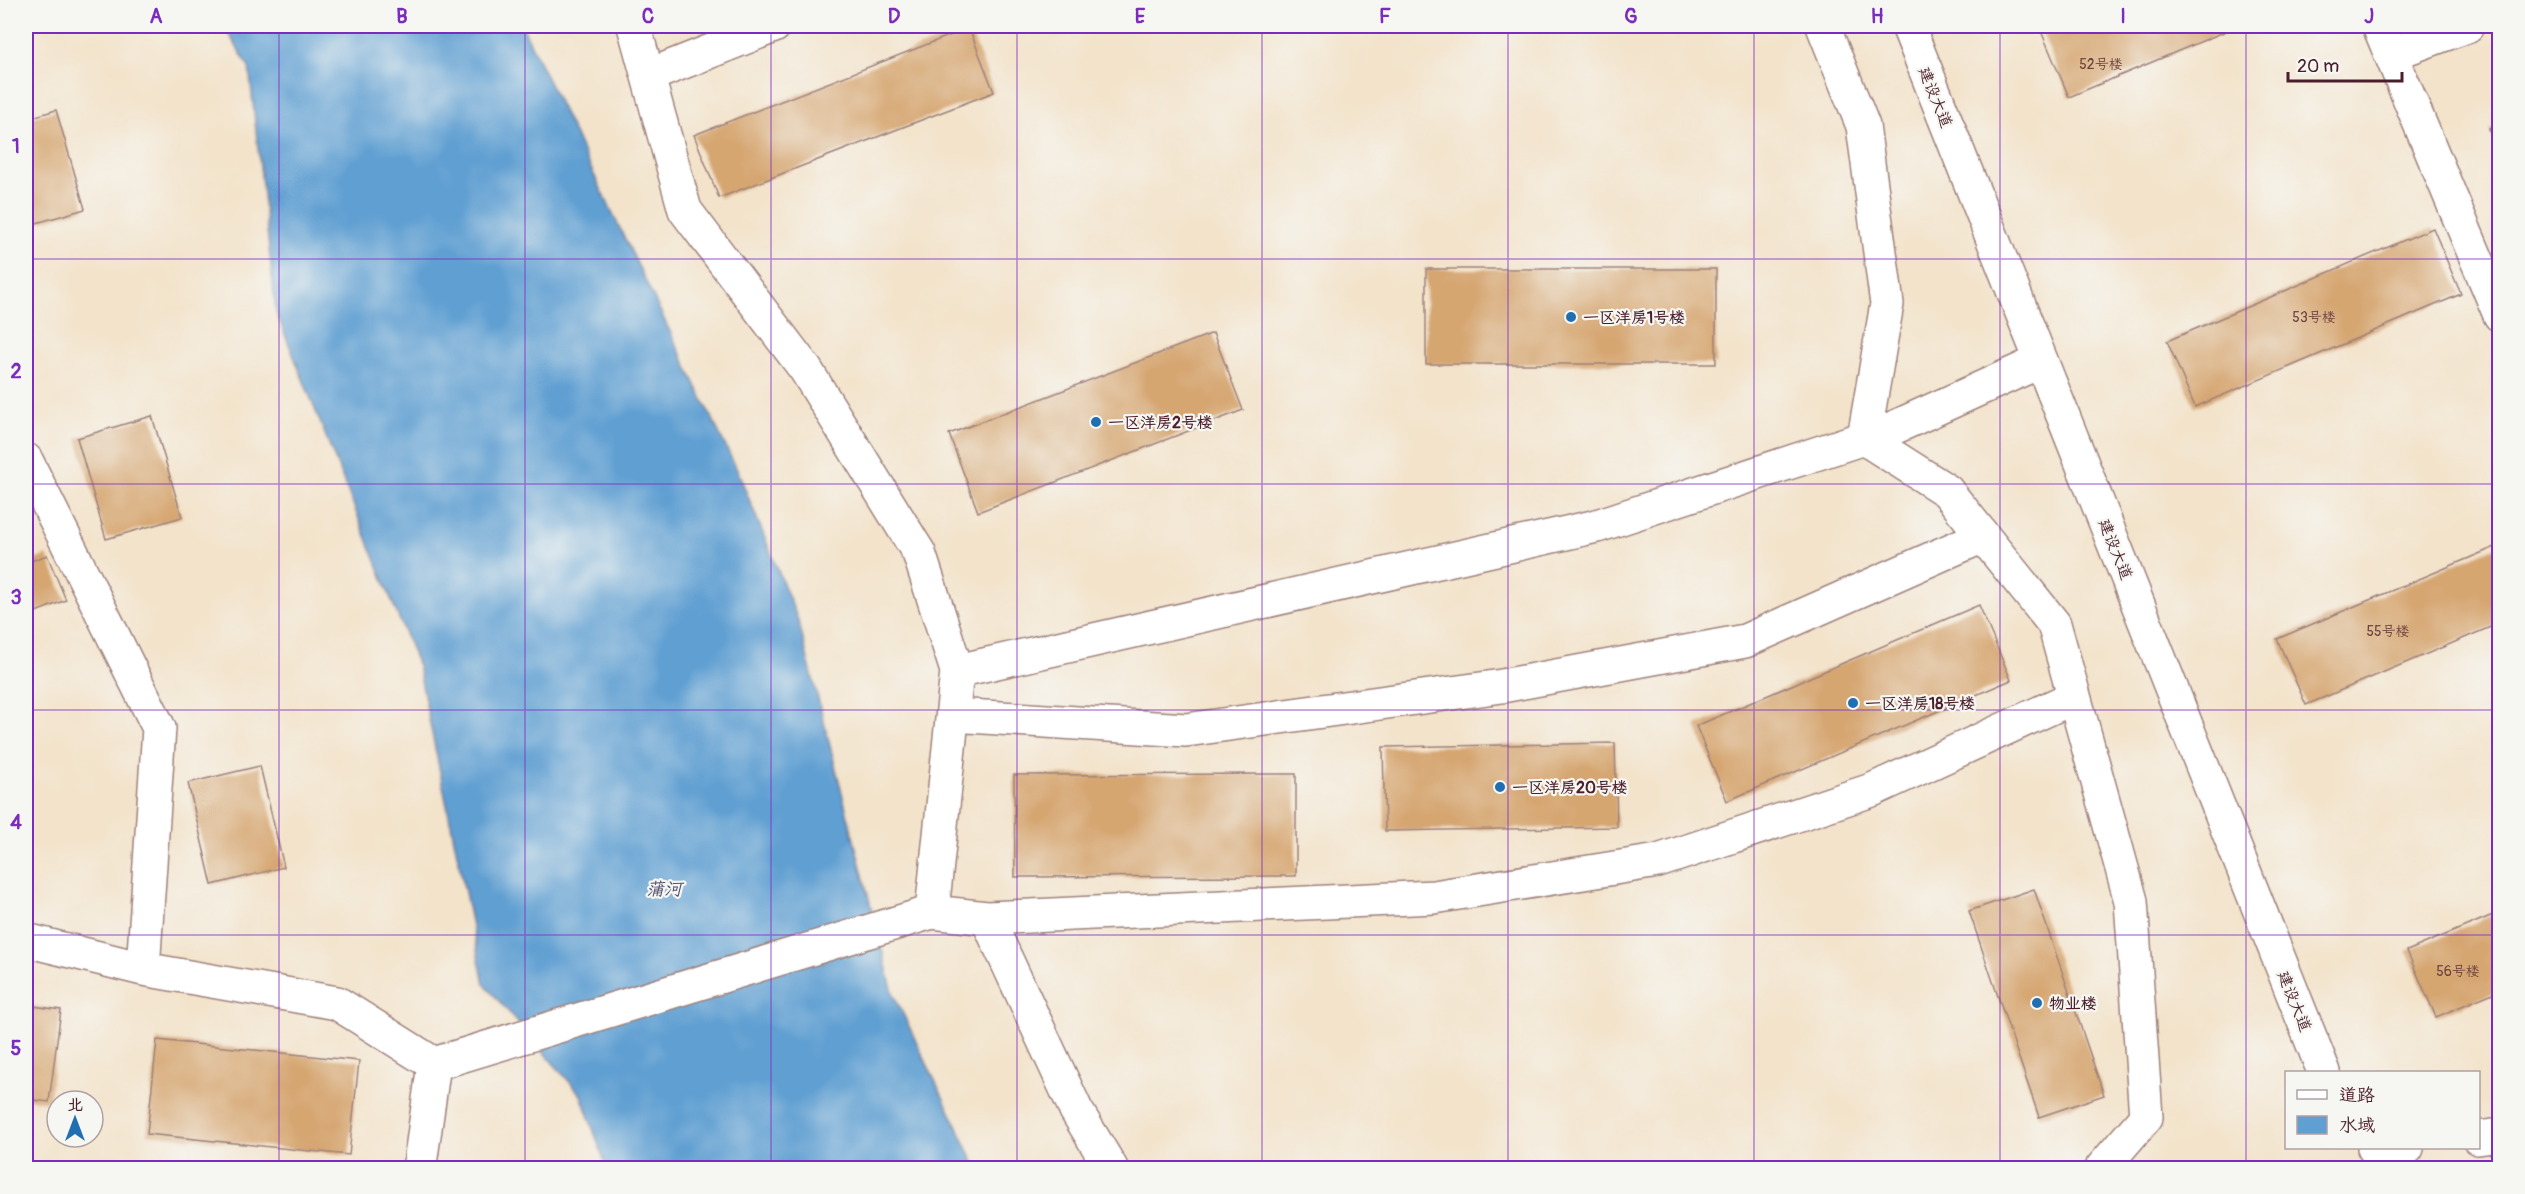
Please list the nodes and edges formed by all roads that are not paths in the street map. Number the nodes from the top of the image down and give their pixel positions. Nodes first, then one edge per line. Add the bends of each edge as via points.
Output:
1 (634, 26) edge
2 (774, 26) edge
3 (1823, 26) edge
4 (1908, 26) edge
5 (2467, 26) edge
6 (2385, 40) edge
7 (648, 76) junction
8 (2496, 294) edge
9 (2041, 361) junction
10 (1864, 438) junction
11 (26, 460) edge
12 (1983, 536) junction
13 (957, 671) junction
14 (2074, 697) junction
15 (953, 715) junction
16 (932, 912) junction
17 (987, 918) junction
18 (26, 940) edge
19 (143, 969) junction
20 (434, 1064) junction
21 (2324, 1071) edge
22 (2499, 1135) edge
23 (2480, 1138) edge
24 (2375, 1149) edge
25 (2400, 1149) edge
26 (418, 1168) edge
27 (1111, 1168) edge
28 (2102, 1168) edge

1 - 7 street
2 - 7 street
3 - 10 street via 1863,126 1887,303
4 - 9 street, 建设大道
5 - 6 street
6 - 8 street
7 - 13 street via 685,210 806,370 919,553
9 - 10 street
9 - 21 street, 建设大道
10 - 12 street via 1947,491
10 - 13 street via 1597,526
11 - 19 street via 159,728
12 - 14 street via 2054,624
12 - 15 street via 1745,642 1502,686 1186,730
13 - 15 street
14 - 17 street via 1872,790 1658,861 1434,897
14 - 28 street via 2130,901 2146,1117
15 - 16 street
16 - 17 street
16 - 20 street
17 - 27 street via 1076,1110
18 - 19 street
19 - 20 street via 337,1004
20 - 26 street
22 - 23 street
24 - 25 street

